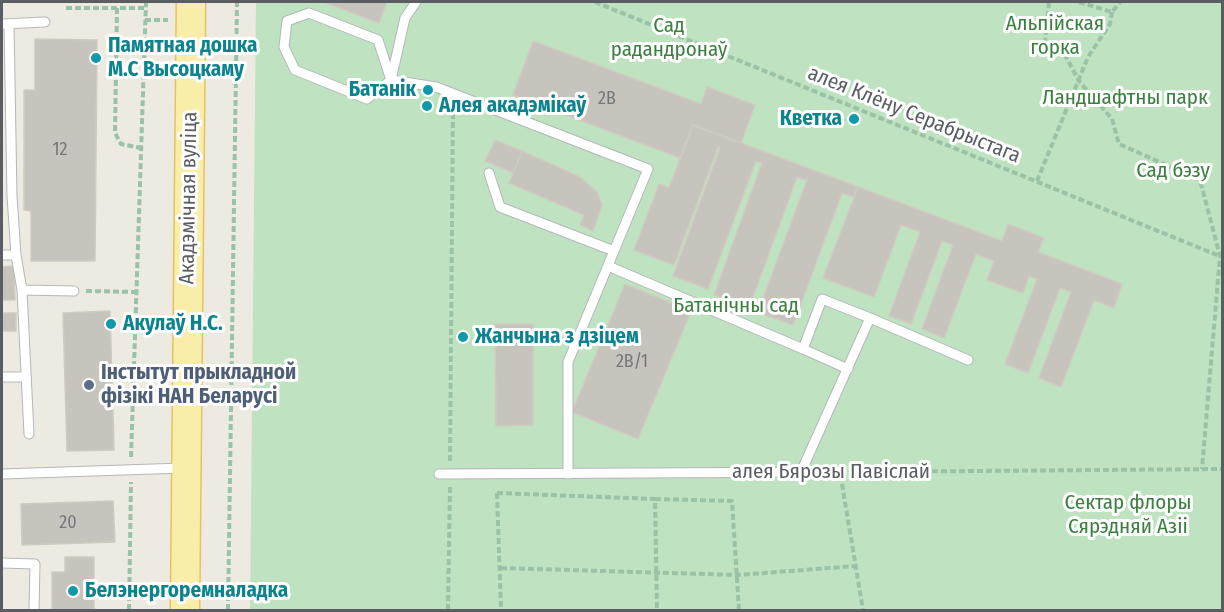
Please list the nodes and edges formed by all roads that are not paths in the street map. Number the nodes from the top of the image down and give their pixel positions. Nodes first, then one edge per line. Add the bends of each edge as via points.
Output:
1 (191, 2) edge
2 (416, 2) edge
3 (45, 22) dead end
4 (5, 24) edge
5 (391, 80) junction
6 (6, 160) edge
7 (489, 173) dead end
8 (7, 196) edge
9 (614, 252) junction
10 (2, 255) edge
11 (16, 255) junction
12 (608, 266) junction
13 (22, 290) junction
14 (74, 291) road end
15 (870, 318) junction
16 (803, 349) junction
17 (968, 360) dead end
18 (848, 369) junction
19 (26, 376) junction
20 (2, 377) edge
21 (29, 434) dead end
22 (187, 468) junction
23 (801, 472) junction
24 (840, 472) road end
25 (2, 474) edge
26 (440, 474) dead end
27 (568, 474) junction
28 (2, 563) edge
29 (34, 610) edge
30 (185, 610) edge

1 - 22 main road, Акадэмічная вуліца
2 - 5 lane via 405,18
3 - 4 lane
4 - 6 lane
5 - 5 lane via 367,99 295,70 284,47 287,21 309,13 378,40
5 - 9 lane via 436,87 648,168
6 - 8 lane
7 - 9 lane via 500,207
8 - 11 lane
9 - 12 lane
10 - 11 lane
11 - 13 lane
12 - 16 lane
12 - 27 lane via 568,362
13 - 14 lane
13 - 19 lane
15 - 16 lane via 822,298
15 - 17 lane
15 - 18 lane
16 - 18 lane
18 - 23 lane
19 - 20 lane
19 - 21 lane
22 - 25 lane
22 - 30 main road, Акадэмічная вуліца
23 - 24 lane, алея Бярозы Павіслай
23 - 27 lane, алея Бярозы Павіслай
26 - 27 lane, алея Бярозы Павіслай
28 - 29 lane via 35,564

